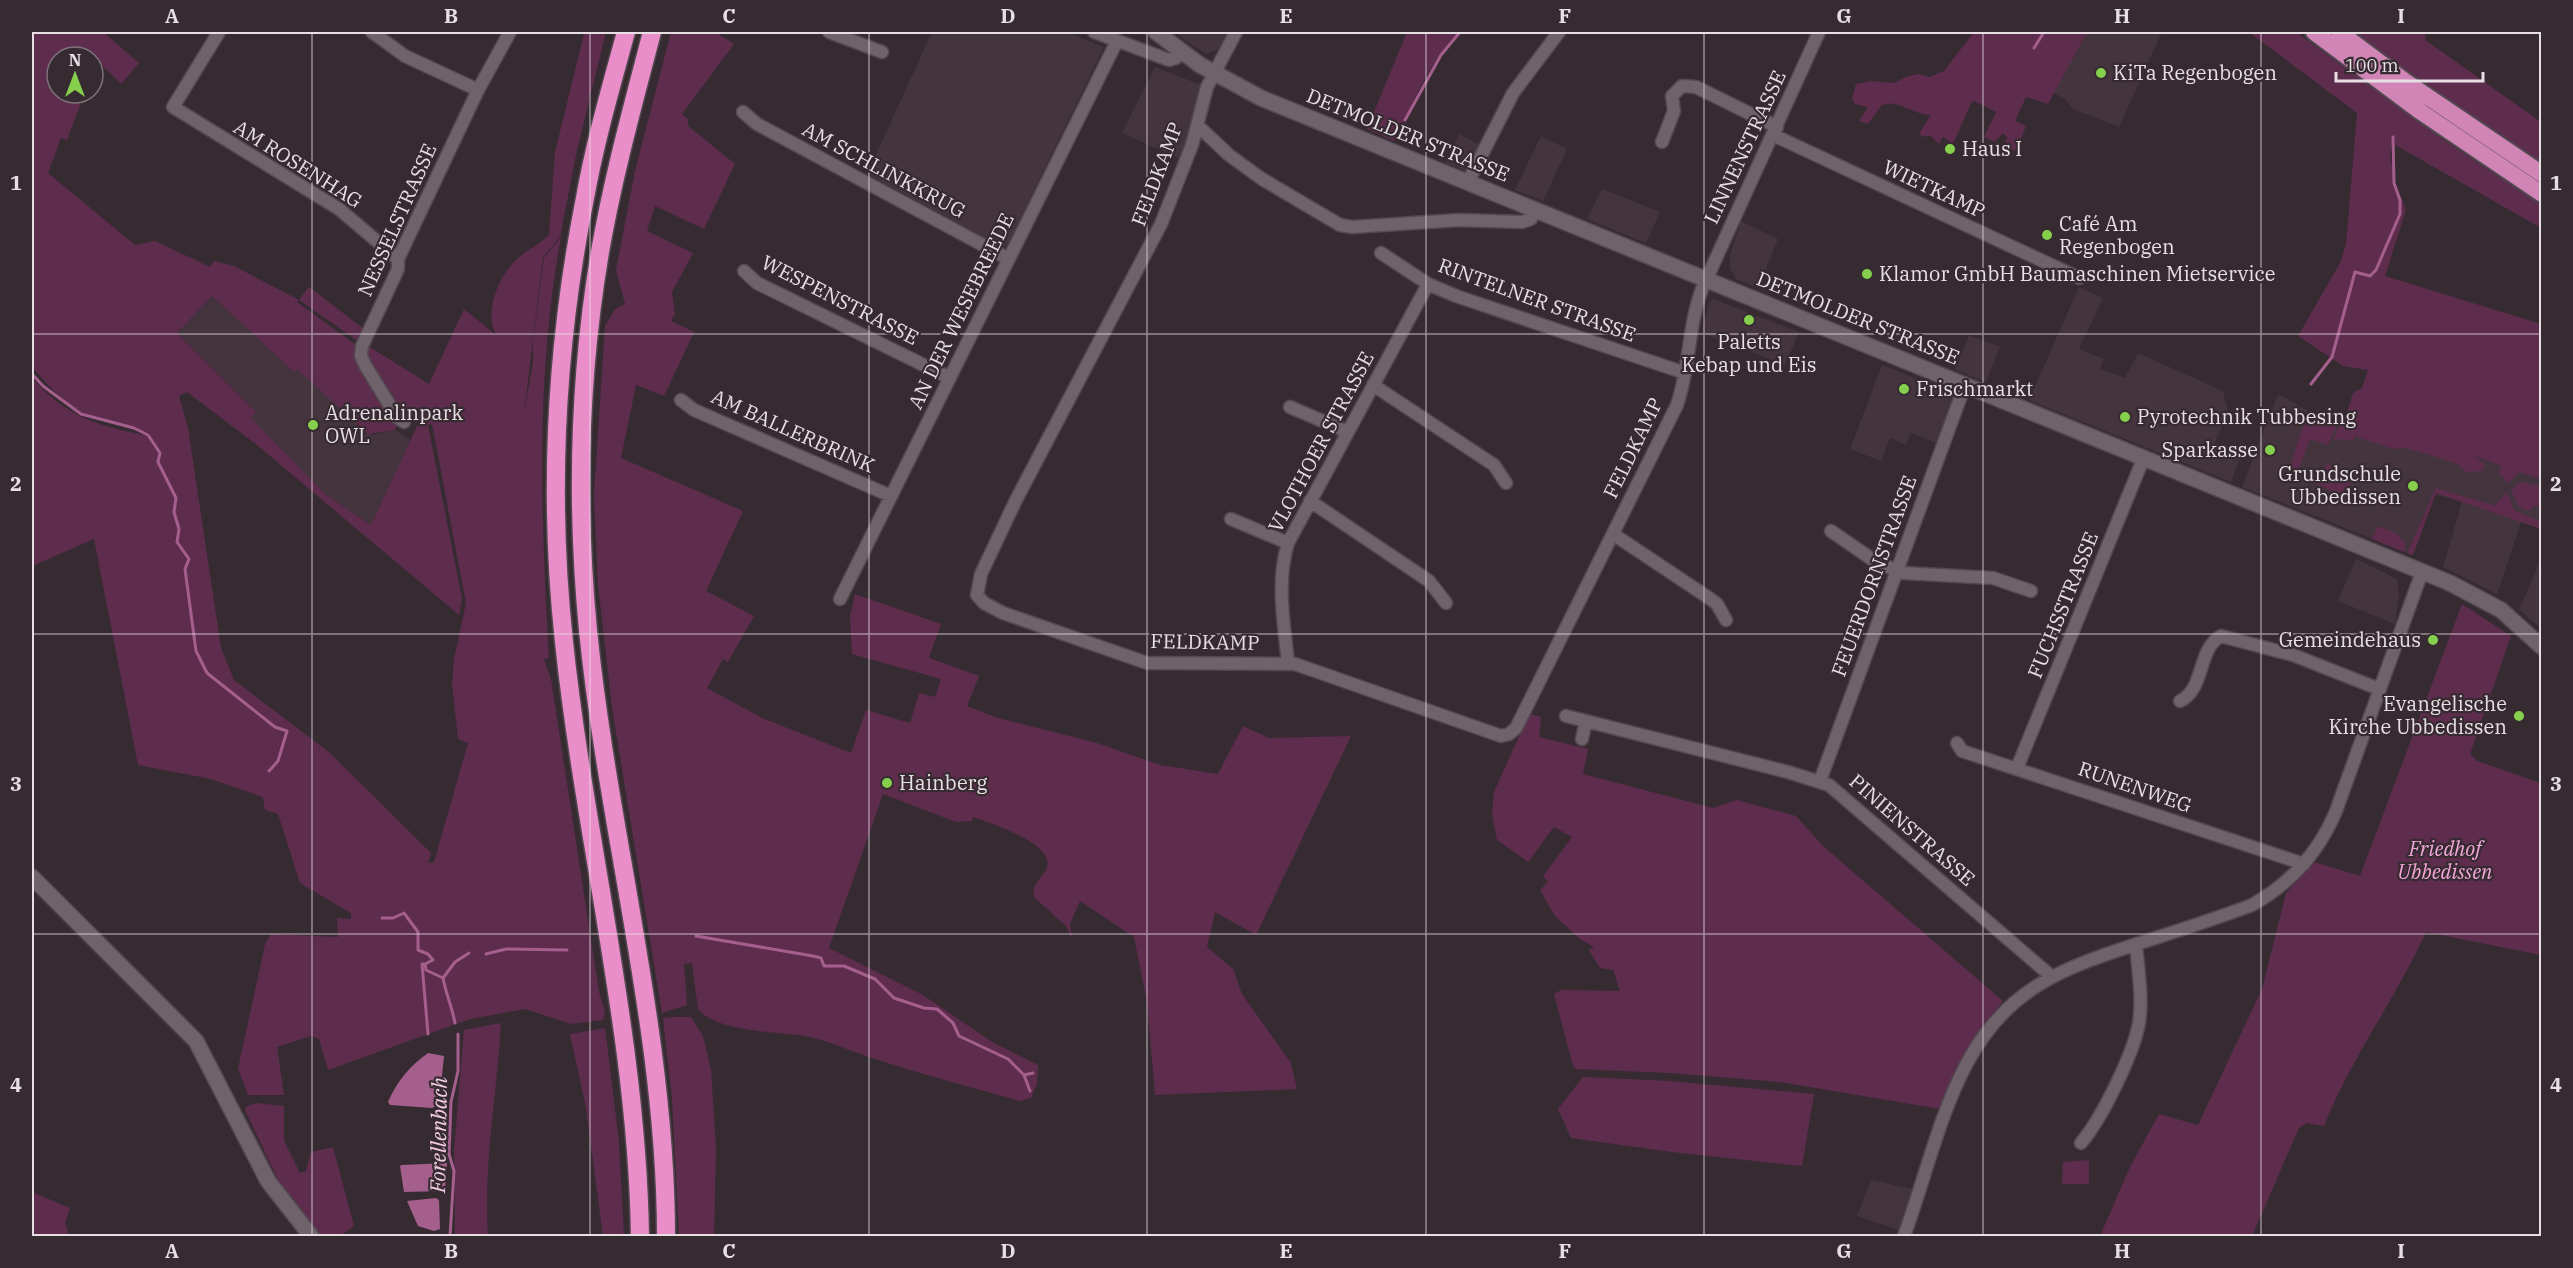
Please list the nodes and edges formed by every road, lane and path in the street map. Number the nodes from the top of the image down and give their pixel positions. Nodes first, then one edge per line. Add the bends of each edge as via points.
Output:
1 (219, 32) edge
2 (372, 32) edge
3 (510, 32) edge
4 (626, 32) edge
5 (652, 32) edge
6 (829, 32) edge
7 (1094, 32) edge
8 (1156, 32) edge
9 (1236, 32) edge
10 (1559, 32) edge
11 (1819, 32) edge
12 (2314, 32) edge
13 (2339, 32) edge
14 (1117, 41) junction
15 (882, 52) dead end
16 (1181, 52) junction
17 (1214, 73) junction
18 (478, 90) junction
19 (743, 112) dead end
20 (1197, 125) junction
21 (1775, 131) junction
22 (1662, 142) dead end
23 (2541, 174) edge
24 (1468, 182) junction
25 (2541, 194) edge
26 (1535, 209) junction
27 (1381, 253) dead end
28 (398, 259) junction
29 (1009, 259) junction
30 (744, 272) dead end
31 (2079, 278) dead end
32 (1706, 279) junction
33 (1428, 284) junction
34 (1685, 373) junction
35 (950, 378) junction
36 (1374, 385) junction
37 (1965, 385) junction
38 (681, 400) dead end
39 (1290, 407) dead end
40 (404, 422) dead end
41 (1348, 432) junction
42 (2144, 457) junction
43 (1506, 483) dead end
44 (891, 496) junction
45 (1310, 501) junction
46 (1231, 519) dead end
47 (1831, 531) dead end
48 (1613, 534) junction
49 (1288, 543) junction
50 (1896, 571) junction
51 (2421, 572) junction
52 (2031, 591) dead end
53 (840, 599) dead end
54 (1446, 603) dead end
55 (1726, 620) dead end
56 (2541, 647) edge
57 (1288, 663) junction
58 (2379, 689) junction
59 (2180, 701) dead end
60 (1566, 716) dead end
61 (1586, 721) junction
62 (1582, 739) dead end
63 (1957, 743) dead end
64 (2017, 768) junction
65 (1820, 781) junction
66 (2304, 864) junction
67 (32, 878) edge
68 (2136, 944) junction
69 (2051, 976) junction
70 (2081, 1143) dead end
71 (311, 1236) edge
72 (640, 1236) edge
73 (666, 1236) edge
74 (1904, 1236) edge

1 - 28 street, AM ROSENHAG via 173,107 339,209
2 - 18 street via 405,56
3 - 18 street, NESSELSTRASSE
4 - 72 highway via 590,171 570,284 559,398 556,512 569,686 631,1088
5 - 73 highway via 615,177 596,281 585,385 581,516 597,702 651,1048
6 - 15 street
7 - 14 street
8 - 16 street, DETMOLDER STRASSE
9 - 17 street, FELDKAMP
10 - 24 street via 1514,93
11 - 21 street, LINNENSTRASSE
12 - 25 highway
13 - 23 highway
14 - 16 street via 1169,60
14 - 29 street, AN DER WESEBREEDE
16 - 17 street, DETMOLDER STRASSE
17 - 20 street, FELDKAMP
17 - 24 street, DETMOLDER STRASSE via 1261,98
18 - 28 street, NESSELSTRASSE
19 - 29 street, AM SCHLINKKRUG via 757,124
20 - 26 street via 1262,180 1345,226 1522,222 1531,219
20 - 57 street, FELDKAMP via 1161,224 1016,500 981,574 977,595 1004,613 1147,663
21 - 22 street, WIETKAMP via 1696,87 1682,86 1672,96 1674,111
21 - 31 street, WIETKAMP
21 - 32 street, LINNENSTRASSE
24 - 26 street, DETMOLDER STRASSE
26 - 32 street, DETMOLDER STRASSE
27 - 33 street, RINTELNER STRASSE
28 - 40 street, NESSELSTRASSE via 398,269 361,356 397,417
29 - 35 street, AN DER WESEBREEDE
30 - 35 street, WESPENSTRASSE via 756,283
32 - 34 street, FELDKAMP via 1695,309
32 - 37 street, DETMOLDER STRASSE
33 - 34 street, RINTELNER STRASSE
33 - 36 street, VLOTHOER STRASSE
34 - 48 street, FELDKAMP via 1677,405
35 - 44 street, AN DER WESEBREEDE
36 - 41 street, VLOTHOER STRASSE
36 - 43 street via 1494,465
37 - 42 street, DETMOLDER STRASSE
37 - 50 street, FEUERDORNSTRASSE
38 - 44 street, AM BALLERBRINK via 694,410
39 - 41 street
41 - 45 street, VLOTHOER STRASSE
42 - 51 street, DETMOLDER STRASSE
42 - 64 street, FUCHSSTRASSE
44 - 53 street, AN DER WESEBREEDE
45 - 49 street, VLOTHOER STRASSE
45 - 54 street via 1429,580
46 - 49 street
47 - 50 street
48 - 55 street via 1717,604
48 - 57 street, FELDKAMP via 1516,728 1509,734 1501,736
49 - 57 street, VLOTHOER STRASSE via 1281,585
50 - 52 street via 1993,578
50 - 65 street, FEUERDORNSTRASSE
51 - 56 street, DETMOLDER STRASSE via 2492,604
51 - 58 street
58 - 59 street via 2294,655 2221,636 2210,647 2192,692
58 - 66 street via 2338,812
60 - 61 street, PINIENSTRASSE
61 - 62 street
61 - 65 street, PINIENSTRASSE
63 - 64 street, RUNENWEG via 1962,751
64 - 66 street, RUNENWEG
65 - 69 street, PINIENSTRASSE via 1860,809
66 - 68 street via 2252,905
67 - 71 street via 196,1041 268,1180
68 - 69 street
68 - 70 street via 2140,996 2137,1029 2096,1124
69 - 74 street via 2024,994 2003,1015 1965,1066

